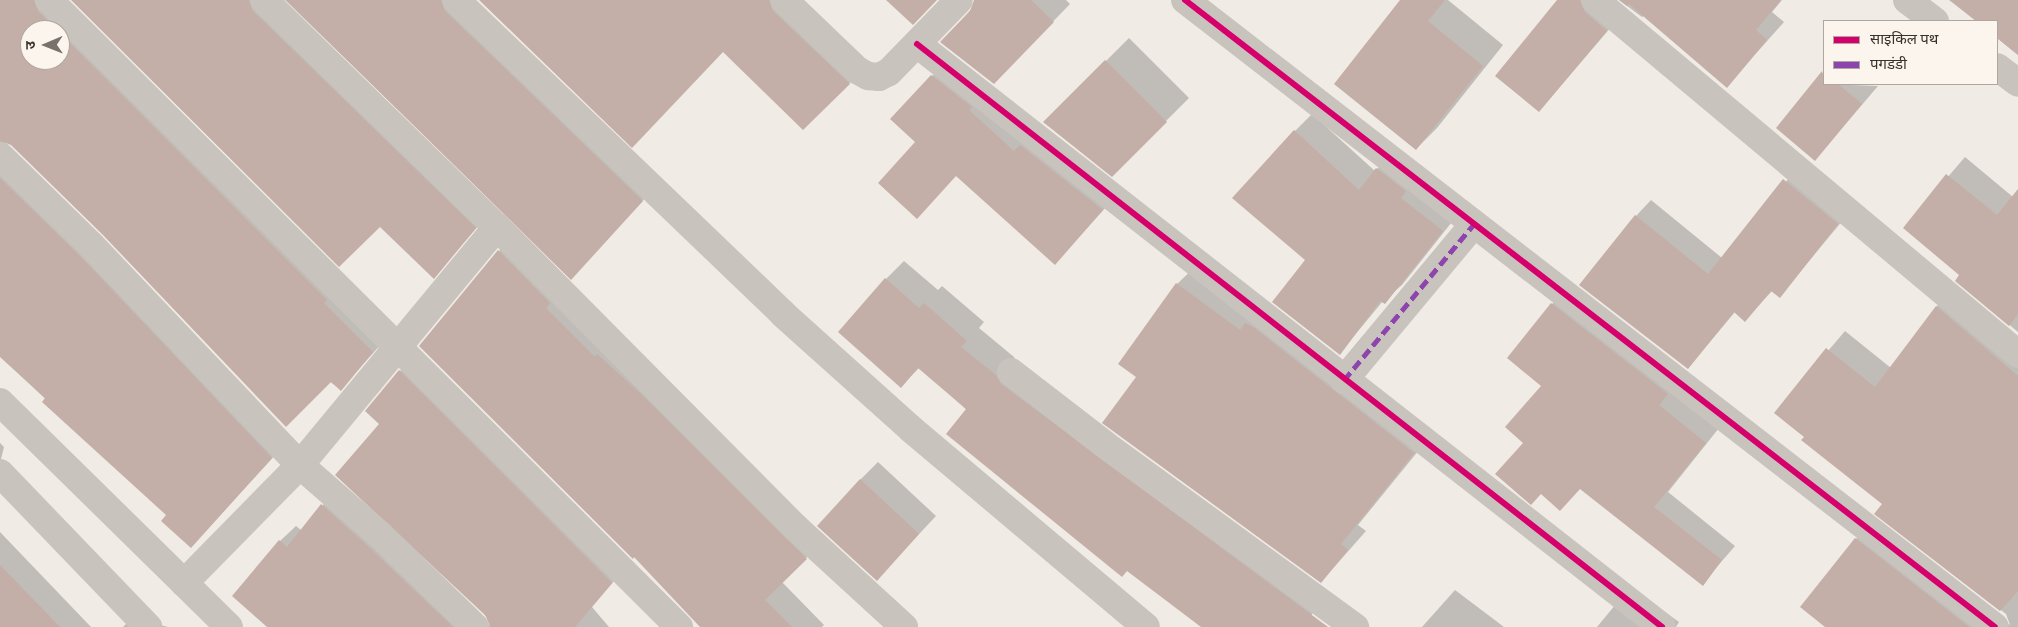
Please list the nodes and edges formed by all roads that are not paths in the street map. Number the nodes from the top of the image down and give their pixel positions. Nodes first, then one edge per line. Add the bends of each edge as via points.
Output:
1 (49, 0) edge
2 (264, 0) edge
3 (456, 0) edge
4 (784, 0) edge
5 (959, 0) edge
6 (1185, 0) edge
7 (1595, 0) edge
8 (1907, 0) edge
9 (1934, 20) edge
10 (917, 44) junction
11 (1998, 68) edge
12 (2018, 83) edge
13 (0, 156) edge
14 (1474, 224) junction
15 (497, 227) junction
16 (399, 350) junction
17 (2018, 354) edge
18 (1011, 372) dead end
19 (1344, 380) junction
20 (0, 402) edge
21 (300, 466) junction
22 (0, 473) edge
23 (184, 583) junction
24 (148, 627) edge
25 (229, 627) edge
26 (475, 627) edge
27 (679, 627) edge
28 (904, 627) edge
29 (1146, 627) edge
30 (1355, 627) edge
31 (1662, 627) edge
32 (1995, 627) edge

1 - 16 street via 201,148
2 - 15 street
3 - 29 street via 783,314 911,429
4 - 10 street via 868,76 879,77 889,72
5 - 10 street
6 - 14 street
7 - 17 street
8 - 9 street
10 - 19 street
11 - 12 street
13 - 21 street via 91,245
14 - 19 street
14 - 32 street
15 - 16 street
15 - 28 street via 795,527
16 - 21 street
16 - 27 street
18 - 30 street
19 - 31 street
20 - 23 street
21 - 23 street
21 - 26 street via 381,536
22 - 24 street
23 - 25 street

